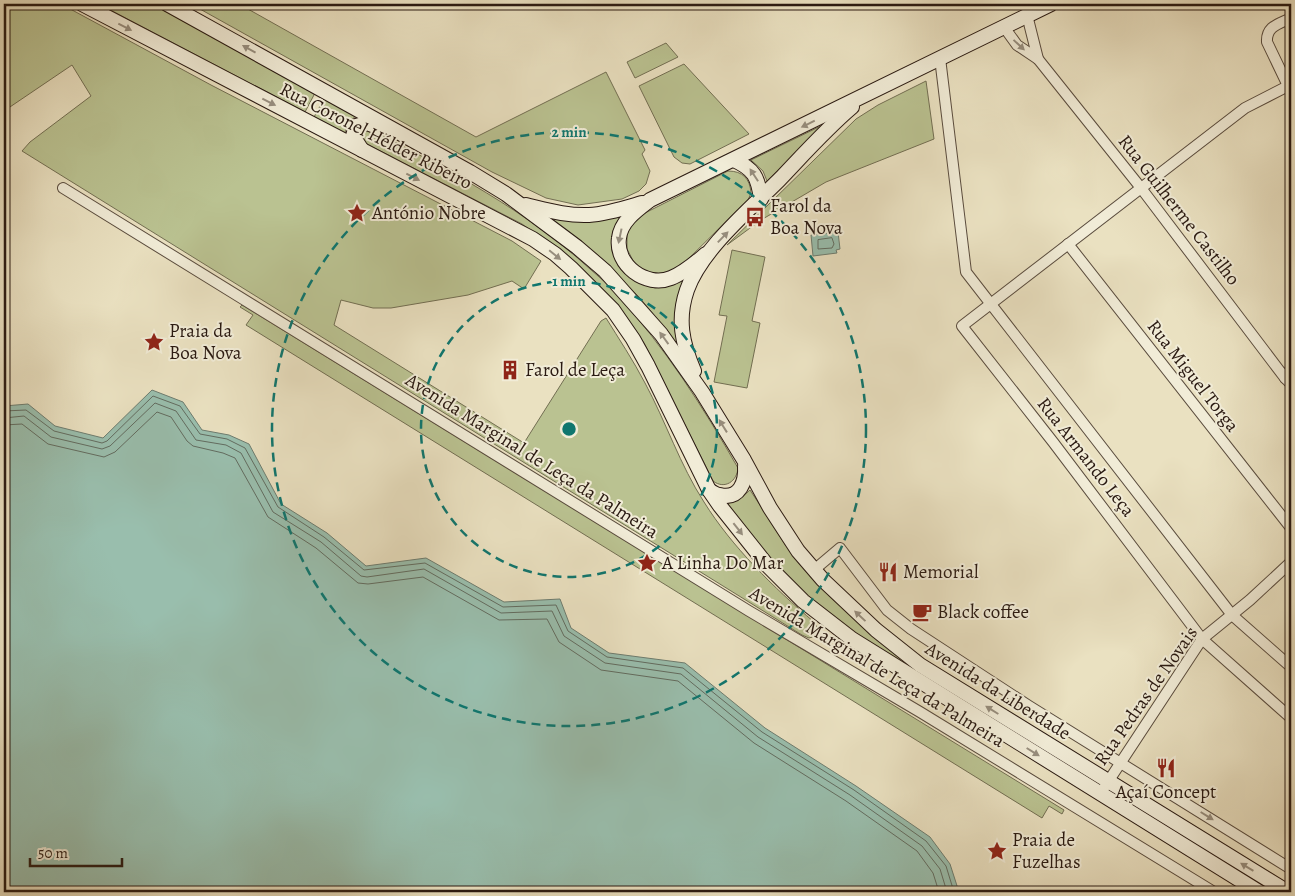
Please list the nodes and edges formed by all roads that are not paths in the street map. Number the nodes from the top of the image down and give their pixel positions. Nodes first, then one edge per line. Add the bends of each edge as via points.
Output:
1 (82, 4) edge
2 (167, 4) edge
3 (1051, 4) edge
4 (1027, 15) junction
5 (1291, 18) edge
6 (1004, 27) junction
7 (940, 58) junction
8 (1038, 59) junction
9 (1290, 89) edge
10 (867, 94) junction
11 (400, 134) junction
12 (363, 151) junction
13 (734, 160) junction
14 (63, 188) dead end
15 (1141, 188) junction
16 (760, 198) junction
17 (650, 200) junction
18 (520, 203) junction
19 (1068, 244) junction
20 (706, 254) junction
21 (991, 304) junction
22 (1291, 368) edge
23 (1288, 381) edge
24 (702, 392) junction
25 (744, 460) junction
26 (709, 490) junction
27 (1291, 528) edge
28 (1291, 562) edge
29 (814, 570) junction
30 (1232, 614) junction
31 (1202, 639) junction
32 (1291, 667) edge
33 (1291, 718) edge
34 (1121, 762) junction
35 (1104, 788) junction
36 (1291, 869) edge
37 (1214, 892) edge
38 (1259, 892) edge
39 (1288, 892) edge

1 -> 12 main road, Rua Coronel Hélder Ribeiro
11 -> 2 main road, Rua Coronel Hélder Ribeiro
3 - 4 main road
4 - 6 main road
4 - 8 street, Rua Guilherme Castilho
5 - 9 street via 1266,35 1266,42
6 - 7 main road
6 -> 8 street, Rua Guilherme Castilho via 1017,45
7 - 10 main road
7 - 21 street, Rua Armando Leça via 966,272
8 - 15 street, Rua Guilherme Castilho
9 - 15 street, Rua Armando Leça via 1245,108
10 -> 13 main road
10 - 16 main road
11 - 12 main road via 367,123 356,126 352,136
11 - 18 main road, Rua Coronel Hélder Ribeiro
12 -> 26 main road, Rua Coronel Hélder Ribeiro via 533,239 571,268 613,310 633,339
16 -> 13 main road via 759,183 748,166
13 - 17 main road
14 - 37 street, Avenida Marginal de Leça da Palmeira via 740,606
15 - 19 street, Rua Armando Leça
15 - 23 street, Rua Guilherme Castilho
20 -> 16 main road
17 - 18 main road via 588,215 566,214
17 -> 20 main road via 633,212 618,237 621,256 628,266 646,279 670,279
24 -> 18 main road, Rua Coronel Hélder Ribeiro via 661,334 605,272
19 - 21 street, Rua Armando Leça
19 - 27 street, Rua Miguel Torga
20 - 24 main road via 687,290 682,313 684,348
21 - 30 street, Rua Armando Leça
21 - 31 street, Rua Armando Leça via 962,326
22 - 23 street
25 -> 24 main road, Rua Coronel Hélder Ribeiro
25 - 26 main road via 745,475 741,488 721,496
25 - 29 main road, Avenida da Liberdade via 798,552
26 -> 35 main road, Avenida da Liberdade via 767,565 803,601 837,628 868,650
28 - 30 street, Rua Pedras de Novais
29 - 34 street via 840,548 887,610 911,629
35 -> 29 main road, Avenida da Liberdade via 915,662 876,630
30 - 31 street, Rua Pedras de Novais
30 - 32 street, Rua Armando Leça
31 - 33 street
31 - 34 street, Rua Pedras de Novais
34 - 35 street, Rua Pedras de Novais
34 -> 36 street
35 - 38 main road, Avenida da Liberdade
39 -> 35 main road, Avenida da Liberdade

